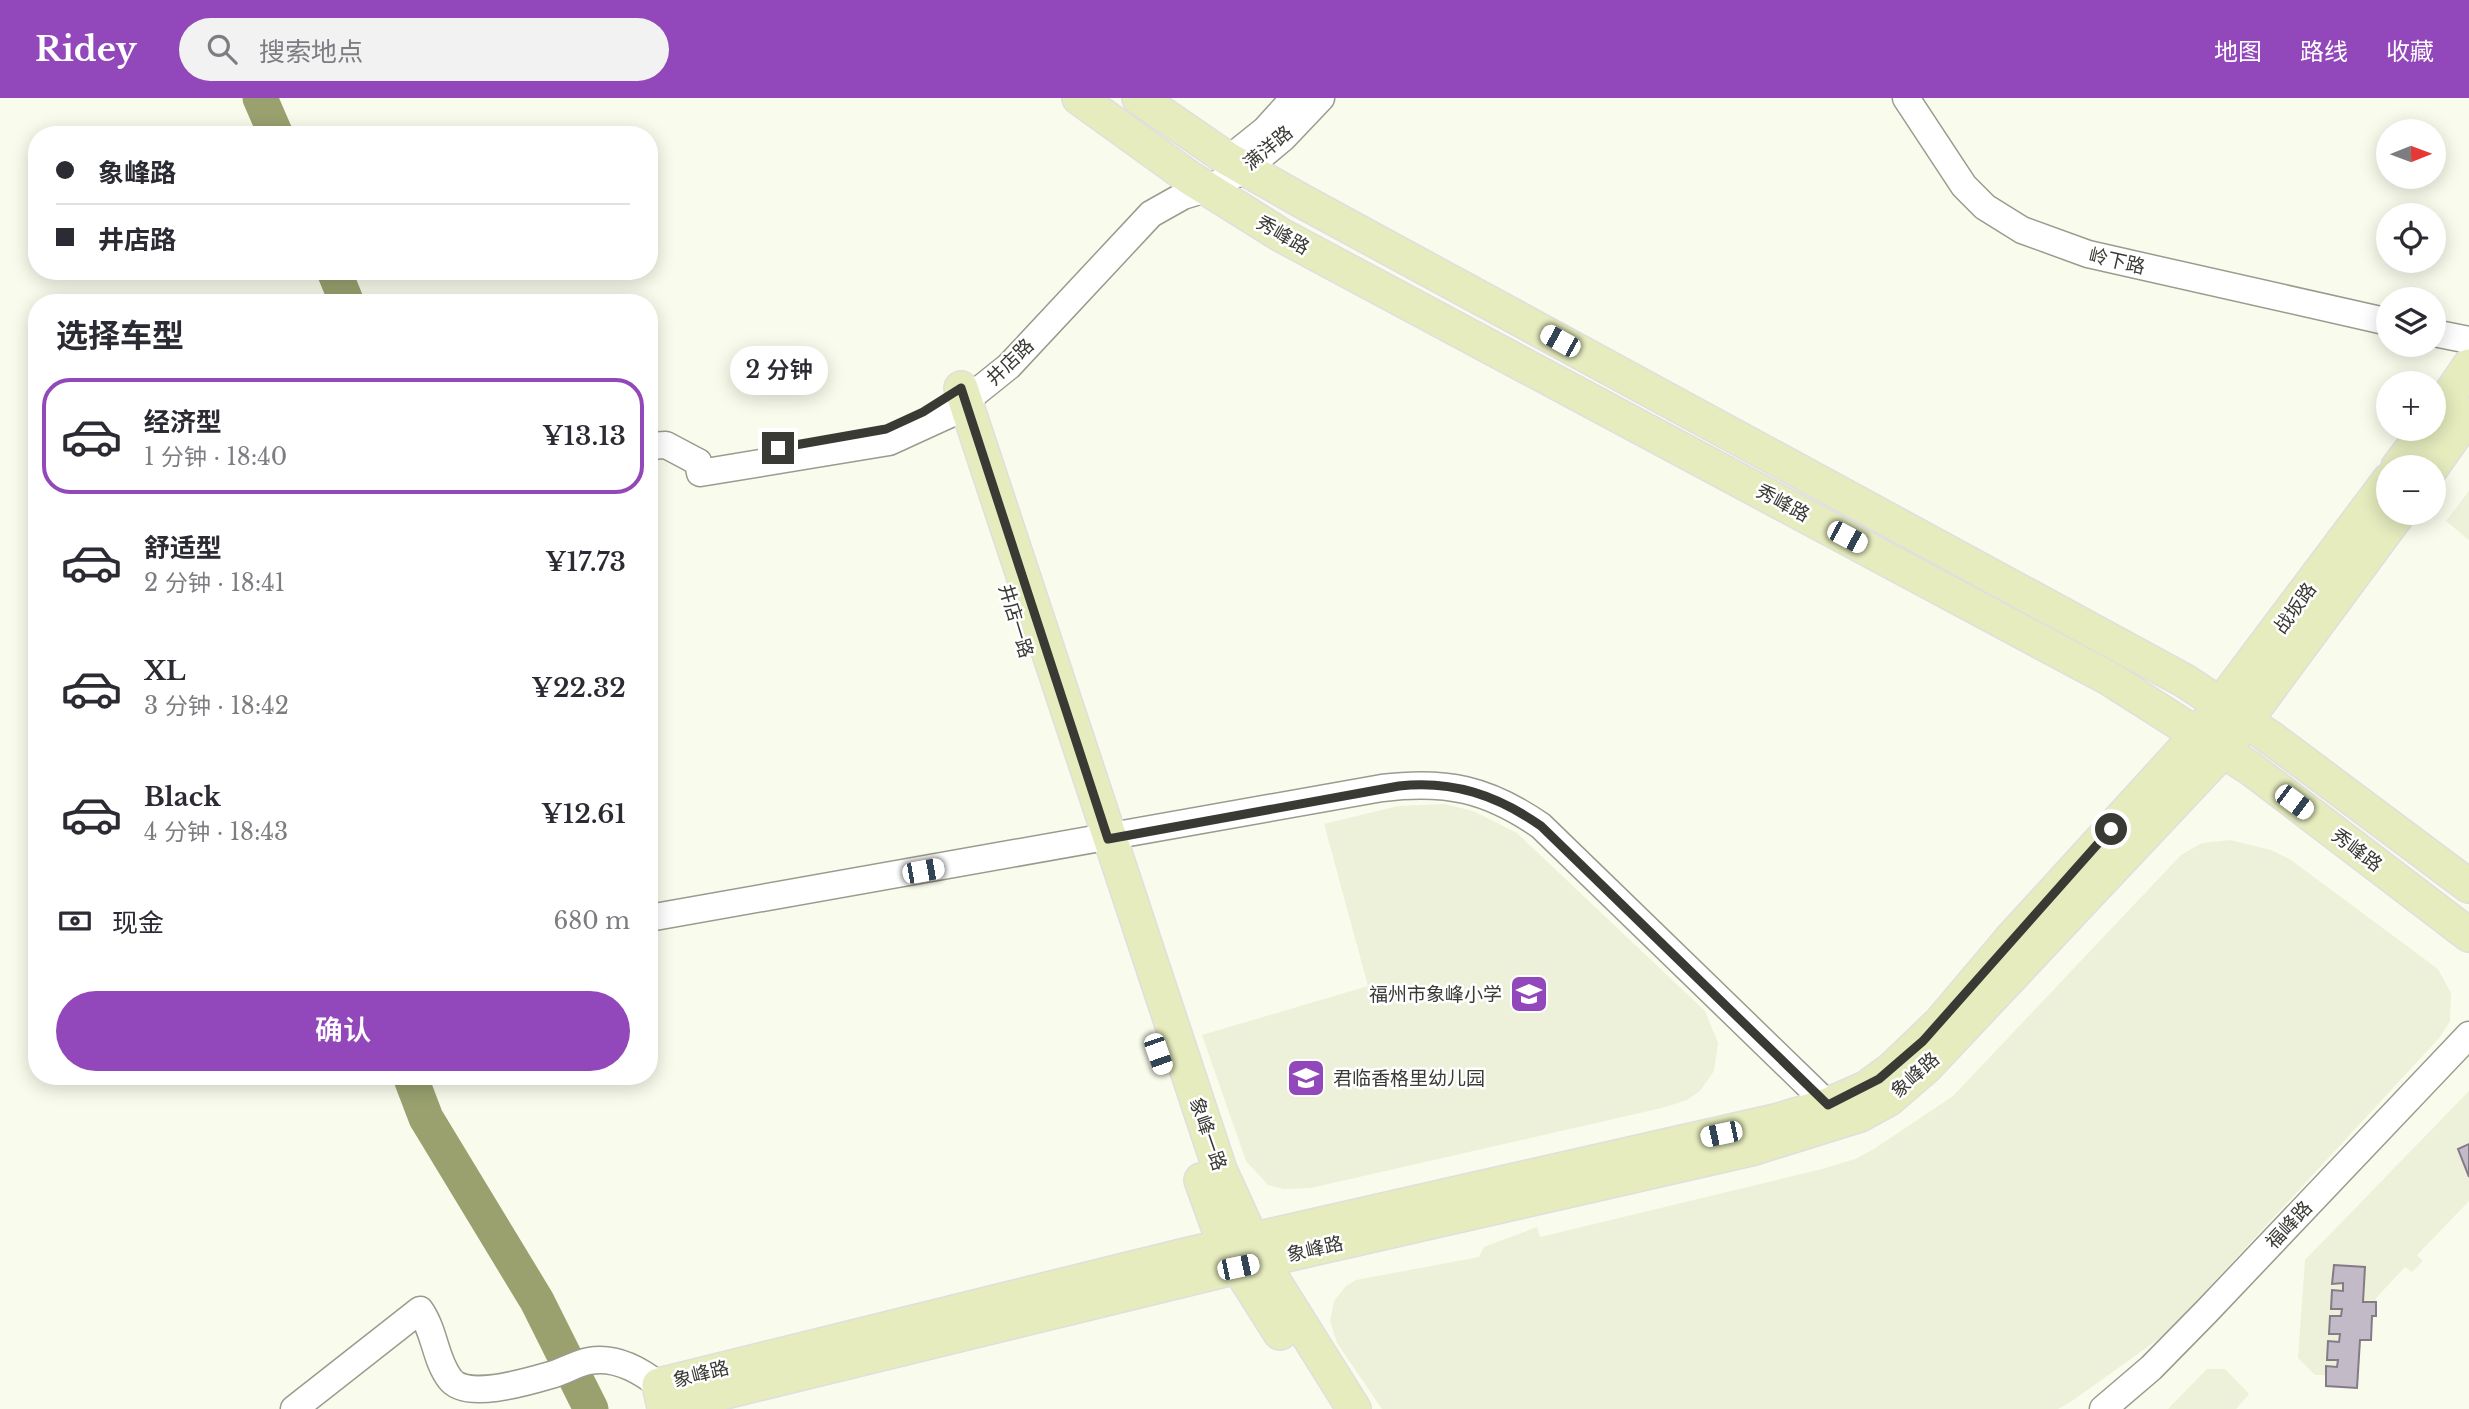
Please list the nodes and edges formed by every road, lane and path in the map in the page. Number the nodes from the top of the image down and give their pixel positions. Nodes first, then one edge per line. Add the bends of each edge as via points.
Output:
1 (1079, 98) edge
2 (1139, 98) edge
3 (1294, 98) edge
4 (1321, 98) edge
5 (1906, 98) edge
6 (1237, 164) junction
7 (1199, 183) junction
8 (2376, 319) edge
9 (2446, 335) edge
10 (2469, 340) edge
11 (2469, 366) edge
12 (2446, 400) edge
13 (955, 401) junction
14 (2469, 415) edge
15 (2418, 441) edge
16 (658, 445) edge
17 (2407, 455) edge
18 (2441, 455) edge
19 (2376, 500) edge
20 (2389, 525) edge
21 (2235, 713) junction
22 (2212, 742) junction
23 (1097, 840) junction
24 (2469, 886) edge
25 (658, 916) edge
26 (2469, 935) edge
27 (2469, 1035) edge
28 (1837, 1113) junction
29 (1244, 1254) junction
30 (659, 1385) joint
31 (294, 1409) edge
32 (1328, 1409) edge
33 (1354, 1409) edge
34 (2103, 1409) edge

1 - 7 main road, 秀峰路
2 - 6 main road
3 - 6 street, 满洋路
4 - 6 street, 满洋路 via 1283,138
5 - 8 street, 岭下路 via 1964,186 1984,207 2022,230 2088,254
6 - 7 street, 井店路
6 - 21 main road
7 - 13 street, 井店路 via 1139,205
7 - 22 main road, 秀峰路 via 1281,235 2110,679
9 - 10 street
11 - 12 main road
13 - 16 street, 井店路 via 886,429 698,462
13 - 23 main road, 井店一路
14 - 18 main road
15 - 17 main road
19 - 21 main road, 战坂路
20 - 21 main road, 战坂路
21 - 22 main road, 战坂路
21 - 24 main road
22 - 26 main road, 秀峰路
22 - 28 main road, 象峰路 via 2010,940 1923,1041
23 - 25 street
23 - 28 street via 1399,786 1446,784 1487,796 1548,832
23 - 29 main road, 象峰一路
27 - 34 street, 福峰路 via 2198,1321
28 - 29 main road, 象峰路 via 1748,1128
29 - 30 main road, 象峰路
29 - 32 main road, 象峰一路
29 - 33 main road, 象峰一路
30 - 31 street via 622,1364 589,1361 483,1390 464,1389 450,1379 420,1310

